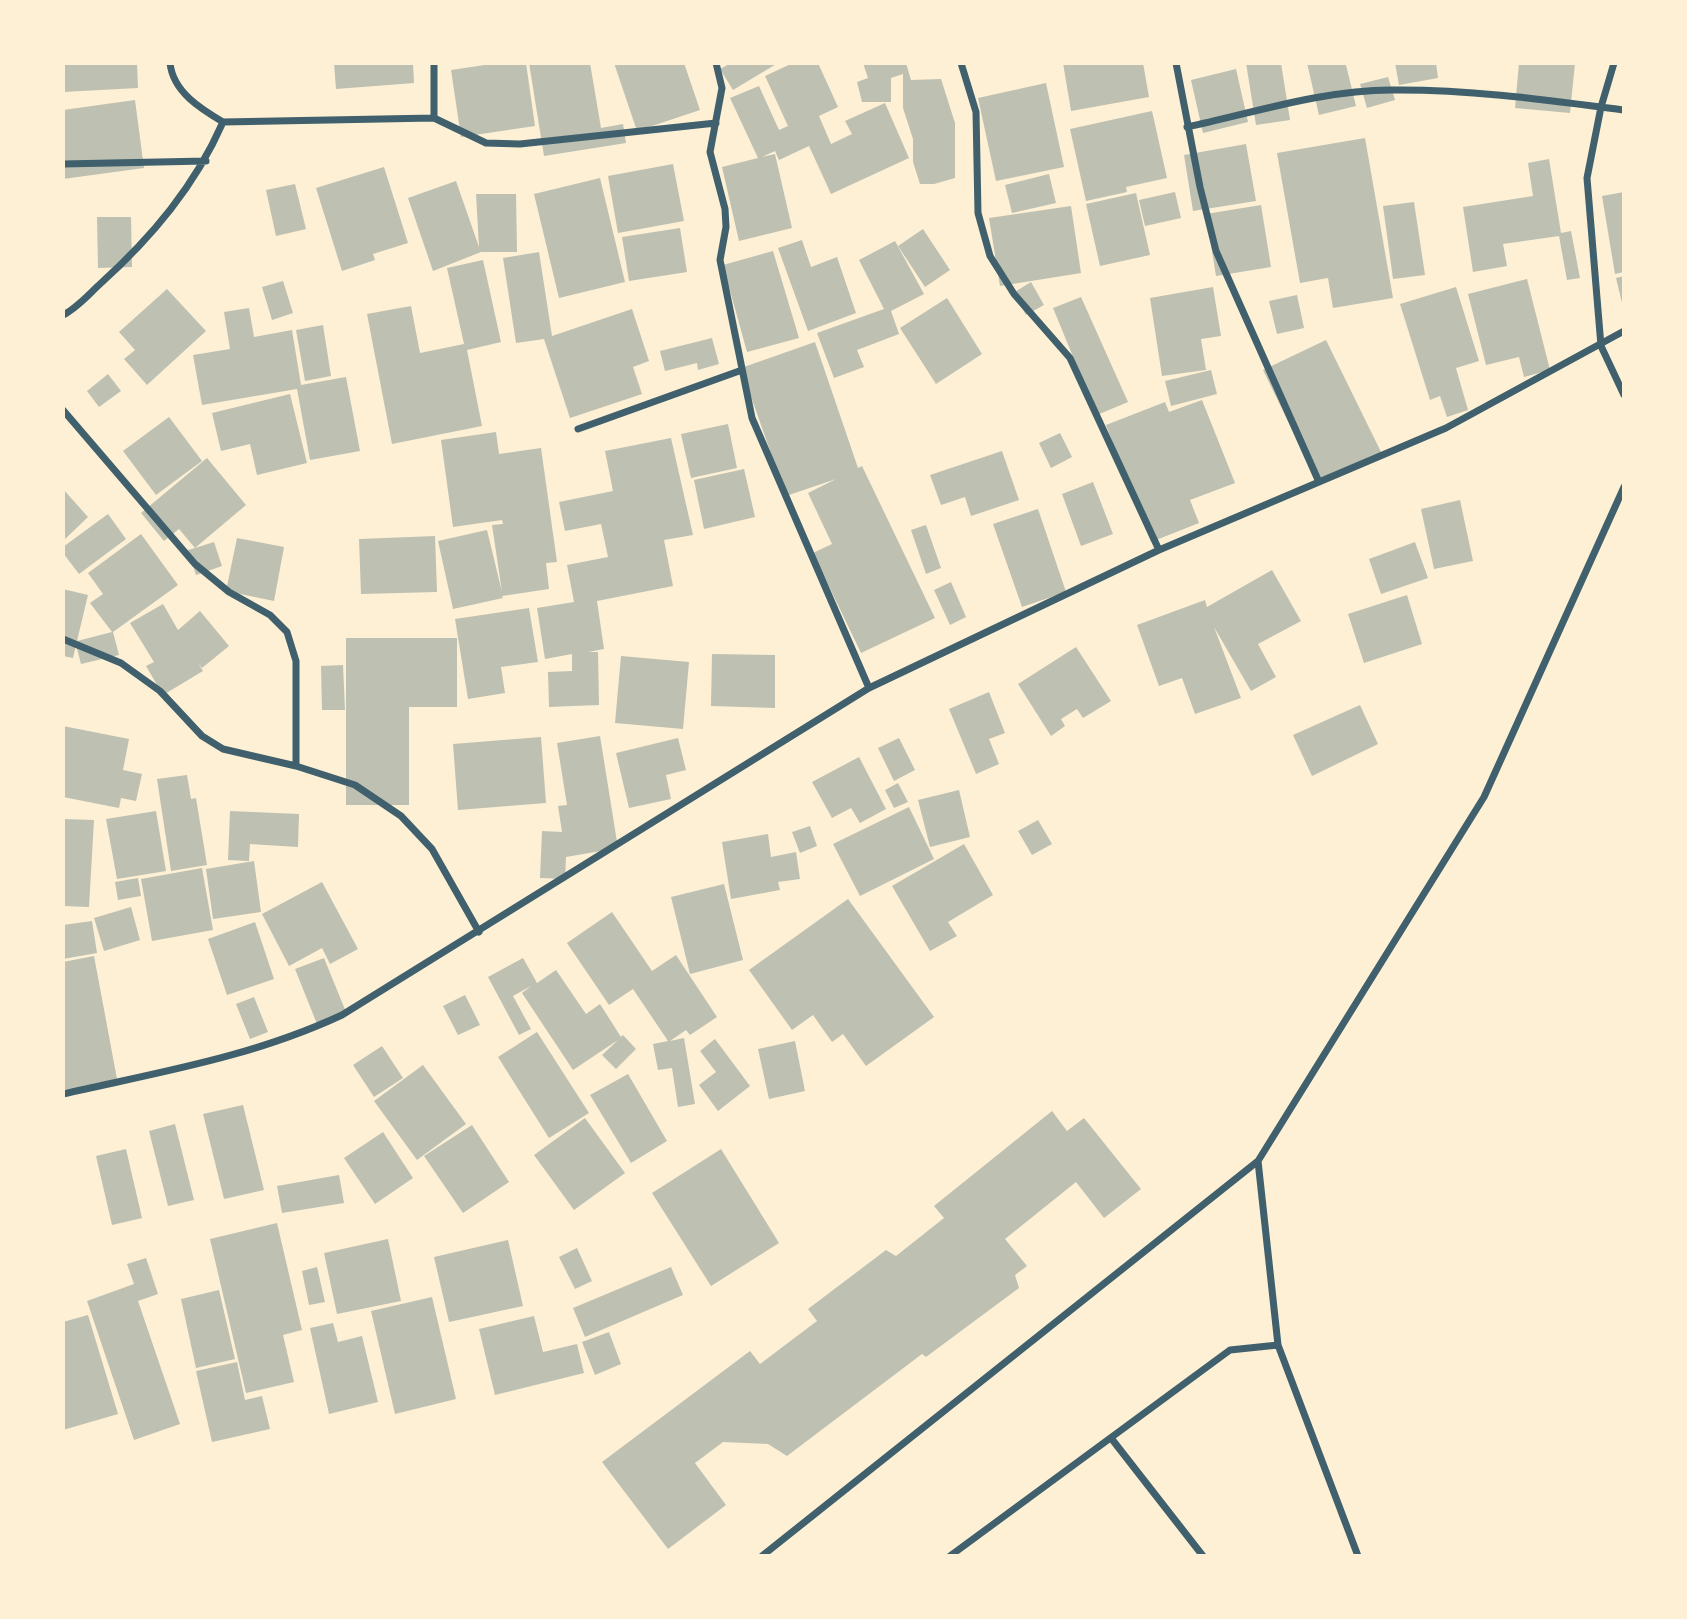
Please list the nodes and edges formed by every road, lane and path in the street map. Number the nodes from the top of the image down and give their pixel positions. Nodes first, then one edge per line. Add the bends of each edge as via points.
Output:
1 (170, 63) edge
2 (435, 63) edge
3 (716, 63) edge
4 (961, 63) edge
5 (1177, 63) edge
6 (1614, 63) edge
7 (1601, 107) junction
8 (1624, 110) edge
9 (434, 118) junction
10 (223, 122) junction
11 (716, 123) junction
12 (1187, 127) junction
13 (206, 161) junction
14 (63, 164) edge
15 (63, 315) edge
16 (1624, 331) edge
17 (1601, 346) junction
18 (742, 369) junction
19 (1624, 396) edge
20 (63, 410) edge
21 (578, 429) dead end
22 (1319, 482) junction
23 (1624, 486) edge
24 (1159, 550) junction
25 (63, 639) edge
26 (869, 688) junction
27 (296, 766) junction
28 (479, 932) junction
29 (63, 1094) edge
30 (1258, 1161) junction
31 (1278, 1345) junction
32 (1111, 1438) junction
33 (762, 1556) edge
34 (950, 1556) edge
35 (1203, 1556) edge
36 (1358, 1556) edge

1 - 10 street via 184,94
2 - 9 street
3 - 11 street via 722,88
4 - 24 street via 976,111 978,213 990,256 1014,294 1070,358
5 - 12 street
6 - 7 street
7 - 8 street
7 - 12 street via 1390,89 1321,98
7 - 17 street via 1587,178
9 - 10 street
9 - 11 street via 486,143 520,144
10 - 13 street
11 - 18 street via 710,152 726,227 720,260
12 - 22 street via 1216,251
13 - 14 street
13 - 15 street via 184,196 122,265
16 - 17 street
17 - 19 street
17 - 22 street via 1446,428
18 - 21 street
18 - 26 street via 752,418
20 - 27 street via 195,564 229,592 270,615 286,632 296,661
22 - 24 street
23 - 30 street via 1484,797
24 - 26 street
25 - 27 street via 121,663 160,691 202,736 223,749
26 - 28 street
27 - 28 street via 355,785 401,816 432,849
28 - 29 street via 342,1015 292,1039
30 - 31 street
30 - 33 street
31 - 32 street via 1230,1350
31 - 36 street
32 - 34 street
32 - 35 street

